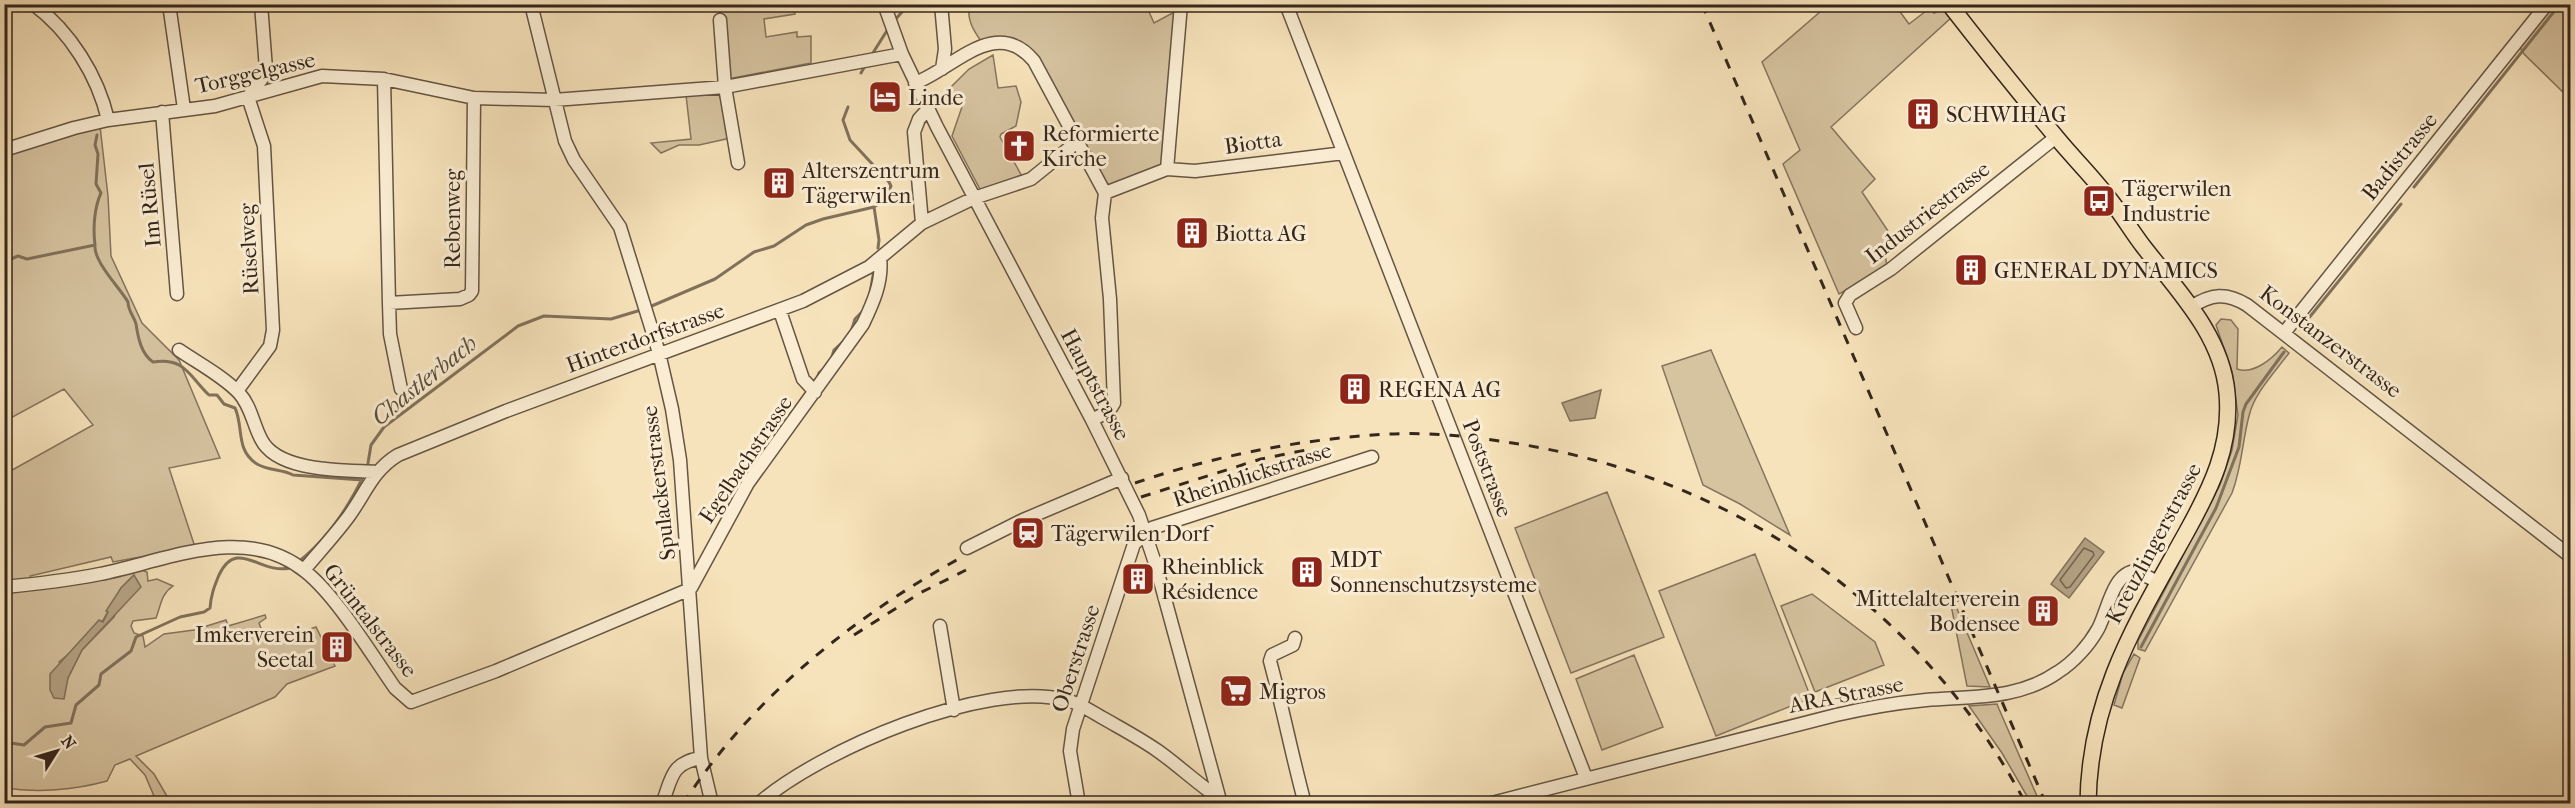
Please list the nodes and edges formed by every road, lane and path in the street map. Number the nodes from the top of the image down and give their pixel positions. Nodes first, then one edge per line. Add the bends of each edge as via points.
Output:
1 (33, 4) edge
2 (169, 4) edge
3 (261, 4) edge
4 (531, 4) edge
5 (884, 4) edge
6 (941, 4) edge
7 (1181, 4) edge
8 (1286, 4) edge
9 (1948, 4) edge
10 (2547, 4) edge
11 (720, 20) dead end
12 (902, 54) junction
13 (942, 69) junction
14 (384, 79) junction
15 (915, 83) junction
16 (725, 87) junction
17 (248, 97) junction
18 (474, 98) junction
19 (554, 100) junction
20 (184, 109) junction
21 (928, 109) junction
22 (162, 112) junction
23 (108, 120) junction
24 (2056, 137) junction
25 (1078, 141) junction
26 (4, 150) edge
27 (1344, 153) junction
28 (738, 163) dead end
29 (1167, 169) junction
30 (1105, 193) junction
31 (974, 198) junction
32 (922, 223) junction
33 (880, 258) junction
34 (177, 294) dead end
35 (389, 303) junction
36 (2191, 307) junction
37 (780, 310) junction
38 (1856, 328) dead end
39 (2284, 333) junction
40 (179, 350) dead end
41 (659, 353) junction
42 (401, 389) dead end
43 (237, 391) junction
44 (815, 392) junction
45 (1092, 420) junction
46 (1372, 457) dead end
47 (369, 472) junction
48 (1122, 478) junction
49 (1145, 533) junction
50 (967, 548) dead end
51 (2571, 556) edge
52 (303, 569) junction
53 (2158, 582) junction
54 (4, 587) edge
55 (690, 589) junction
56 (940, 626) dead end
57 (1295, 638) dead end
58 (1081, 706) junction
59 (954, 710) junction
60 (701, 758) junction
61 (1586, 778) junction
62 (1220, 801) edge
63 (662, 804) edge
64 (712, 804) edge
65 (758, 804) edge
66 (1079, 804) edge
67 (1305, 804) edge
68 (1488, 804) edge
69 (2088, 804) edge

1 - 23 street via 71,41 92,78
2 - 20 street
3 - 17 street via 266,69
4 - 19 street, Spulackerstrasse
5 - 12 street, Hauptstrasse
6 - 13 street via 945,49
7 - 29 street
8 - 27 street, Poststrasse
9 - 24 main road
10 - 39 street, Badistrasse
11 - 16 street
12 - 15 street, Hauptstrasse
12 - 16 street, Torggelgasse
13 - 15 street
13 - 25 street via 980,46 1003,44 1020,48 1034,61
14 - 17 street, Torggelgasse via 322,76
14 - 18 street, Torggelgasse
14 - 35 street
15 - 21 street, Hauptstrasse
16 - 19 street, Torggelgasse
16 - 28 street
17 - 20 street, Torggelgasse
17 - 43 street, Rüselweg via 264,146 273,330 270,346
18 - 19 street, Torggelgasse
18 - 35 street, Rebenweg via 472,291 460,299
19 - 41 street, Spulackerstrasse via 571,155 620,227
20 - 22 street, Torggelgasse
21 - 31 street, Hauptstrasse
21 - 32 street via 914,132
22 - 23 street, Torggelgasse
22 - 34 street, Im Rüsel
23 - 26 street, Torggelgasse
24 - 36 main road via 2114,204
24 - 38 street, Industriestrasse via 1891,269 1850,295 1845,303
25 - 30 street
25 - 31 street, Hinterdorfstrasse via 1031,179
27 - 29 street, Biotta via 1196,171
27 - 61 street, Poststrasse
29 - 30 street
30 - 45 street via 1102,218 1114,403 1109,411
31 - 32 street, Hinterdorfstrasse
31 - 45 street, Hauptstrasse
32 - 33 street, Hinterdorfstrasse
33 - 37 street, Hinterdorfstrasse via 850,278
33 - 44 street, Egelbachstrasse via 882,267 875,299 863,324
35 - 42 street via 390,334
36 - 39 street, Konstanzerstrasse via 2208,298 2228,295 2247,304
36 - 53 main road, Kreuzlingerstrasse via 2212,342 2224,374 2227,430 2213,483
37 - 41 street, Hinterdorfstrasse
37 - 44 street via 803,379
39 - 51 street, Konstanzerstrasse
40 - 43 street
41 - 47 street, Hinterdorfstrasse via 398,455
41 - 55 street, Spulackerstrasse via 681,460
43 - 47 street via 246,402 260,439 268,451 282,460
44 - 55 street, Egelbachstrasse via 748,483
45 - 48 street, Hauptstrasse
46 - 49 street, Rheinblickstrasse
47 - 52 street, Hinterdorfstrasse via 349,516
48 - 49 street, Hauptstrasse
48 - 50 street
49 - 58 street, Oberstrasse via 1134,544
49 - 62 street, Hauptstrasse
52 - 54 street, Grüntalstrasse via 290,560 249,546 202,549 100,574
52 - 55 street, Grüntalstrasse via 336,606 395,688 411,702 528,658
53 - 61 street, ARA-Strasse via 2136,571 2124,575 2098,630 2081,651 2058,672 2016,692 1889,703
53 - 69 main road, Kreuzlingerstrasse via 2106,690 2090,759
55 - 60 street
56 - 59 street
57 - 67 street via 1293,645 1275,653 1270,661
58 - 59 street via 1051,698 1003,697
58 - 62 street via 1158,751
58 - 66 street, Oberstrasse via 1070,751
59 - 65 street via 864,739 782,785
60 - 63 street via 689,760 674,771
60 - 64 street
61 - 68 street, ARA-Strasse

